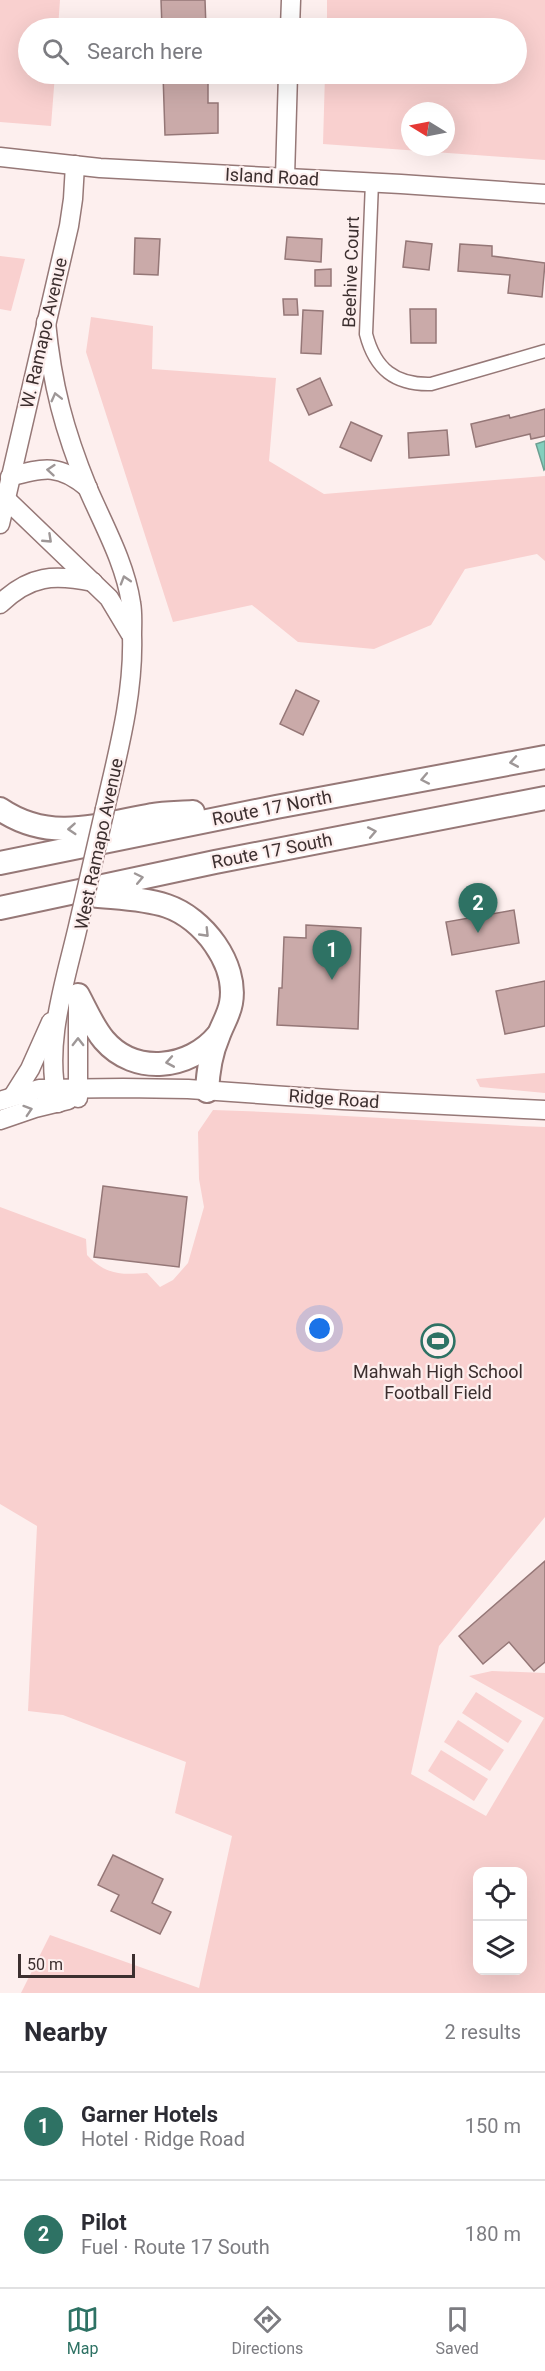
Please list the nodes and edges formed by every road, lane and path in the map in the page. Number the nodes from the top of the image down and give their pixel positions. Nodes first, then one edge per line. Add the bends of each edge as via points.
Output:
1 (291, 0) edge
2 (290, 18) edge
3 (288, 84) edge
4 (0, 157) edge
5 (75, 165) junction
6 (285, 177) junction
7 (372, 182) junction
8 (545, 194) edge
9 (46, 322) junction
10 (545, 351) edge
11 (10, 477) junction
12 (88, 488) junction
13 (6, 499) junction
14 (0, 524) edge
15 (93, 582) junction
16 (0, 603) edge
17 (132, 637) junction
18 (545, 757) edge
19 (545, 798) edge
20 (276, 807) junction
21 (0, 809) edge
22 (0, 863) edge
23 (72, 892) junction
24 (0, 908) edge
25 (0, 925) edge
26 (72, 987) junction
27 (219, 1034) junction
28 (207, 1090) junction
29 (78, 1093) junction
30 (56, 1096) junction
31 (7, 1099) edge
32 (545, 1110) edge
33 (0, 1120) edge

1 - 2 street
3 - 6 street
4 - 5 street, Island Road
5 - 6 street, Island Road
5 - 9 street, W. Ramapo Avenue via 70,219
6 - 7 street, Island Road
7 - 8 street, Island Road
7 - 10 street, Beehive Court via 366,334 370,349 389,374 416,384 431,384
9 - 11 street, W. Ramapo Avenue
12 -> 9 street, West Ramapo Avenue via 57,400
12 -> 11 street via 76,478 53,469
11 - 13 street, W. Ramapo Avenue
17 -> 12 street, West Ramapo Avenue via 128,587
13 - 14 street
13 -> 15 street, West Ramapo Avenue
15 - 16 street via 43,578 24,585
15 - 17 street, West Ramapo Avenue via 116,607
17 - 26 street, West Ramapo Avenue, bridge via 131,683 79,922
18 -> 20 highway, Route 17 North
23 -> 19 highway, Route 17 South
20 -> 21 highway via 156,814 70,830 30,825
20 - 22 highway, Route 17 North
23 - 24 highway, Route 17 South
23 - 25 highway
23 -> 27 highway via 167,906 204,932 220,952 232,983 231,1003
27 -> 26 highway via 205,1049 187,1059 167,1064 138,1062 105,1041
29 -> 26 street
26 - 30 street via 53,1057
26 - 31 street via 39,1051
27 - 28 highway via 209,1064
28 - 29 street, Ridge Road via 123,1088
28 - 32 street, Ridge Road
29 - 30 street
30 - 31 street via 39,1089
33 -> 30 street

